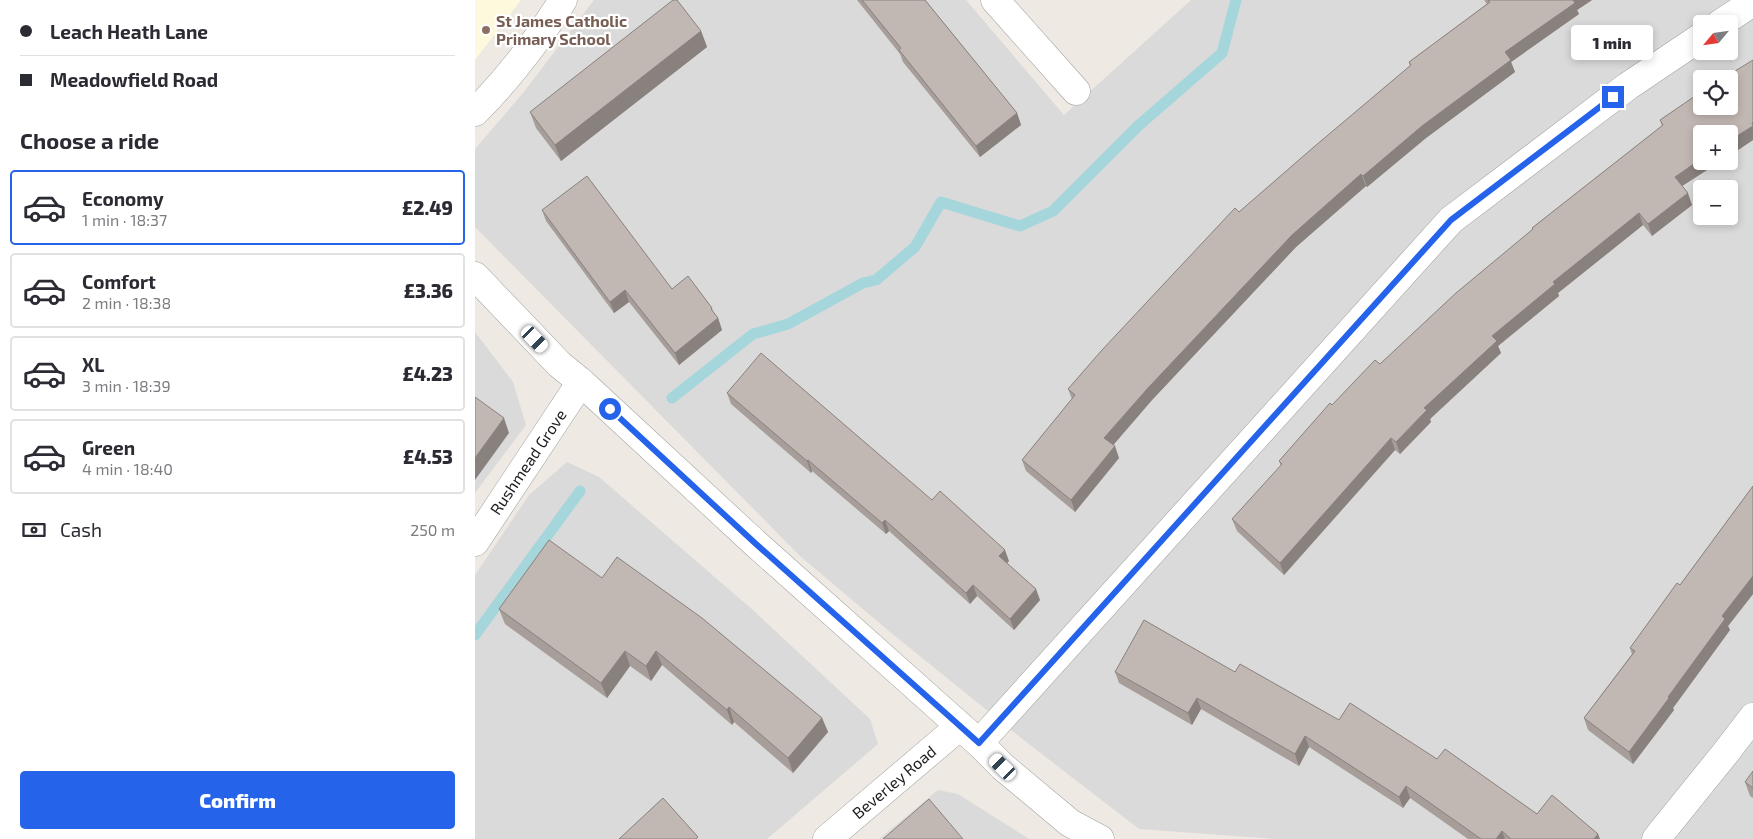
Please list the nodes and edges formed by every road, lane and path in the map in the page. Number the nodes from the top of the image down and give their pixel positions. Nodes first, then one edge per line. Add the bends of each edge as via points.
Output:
1 (563, 0) edge
2 (995, 0) edge
3 (1753, 2) edge
4 (1734, 15) edge
5 (1693, 41) edge
6 (1076, 91) dead end
7 (475, 112) edge
8 (475, 276) edge
9 (581, 382) junction
10 (475, 542) edge
11 (1753, 717) edge
12 (970, 734) junction
13 (827, 839) edge
14 (1100, 839) edge
15 (1656, 839) edge

1 - 7 street via 495,92
2 - 6 street
3 - 4 street
5 - 12 street, Beverley Road via 1628,86 1451,220
8 - 9 street via 559,364
9 - 10 street, Rushmead Grove
9 - 12 street via 756,544
11 - 15 street
12 - 13 street, Beverley Road
12 - 14 street via 1069,823

